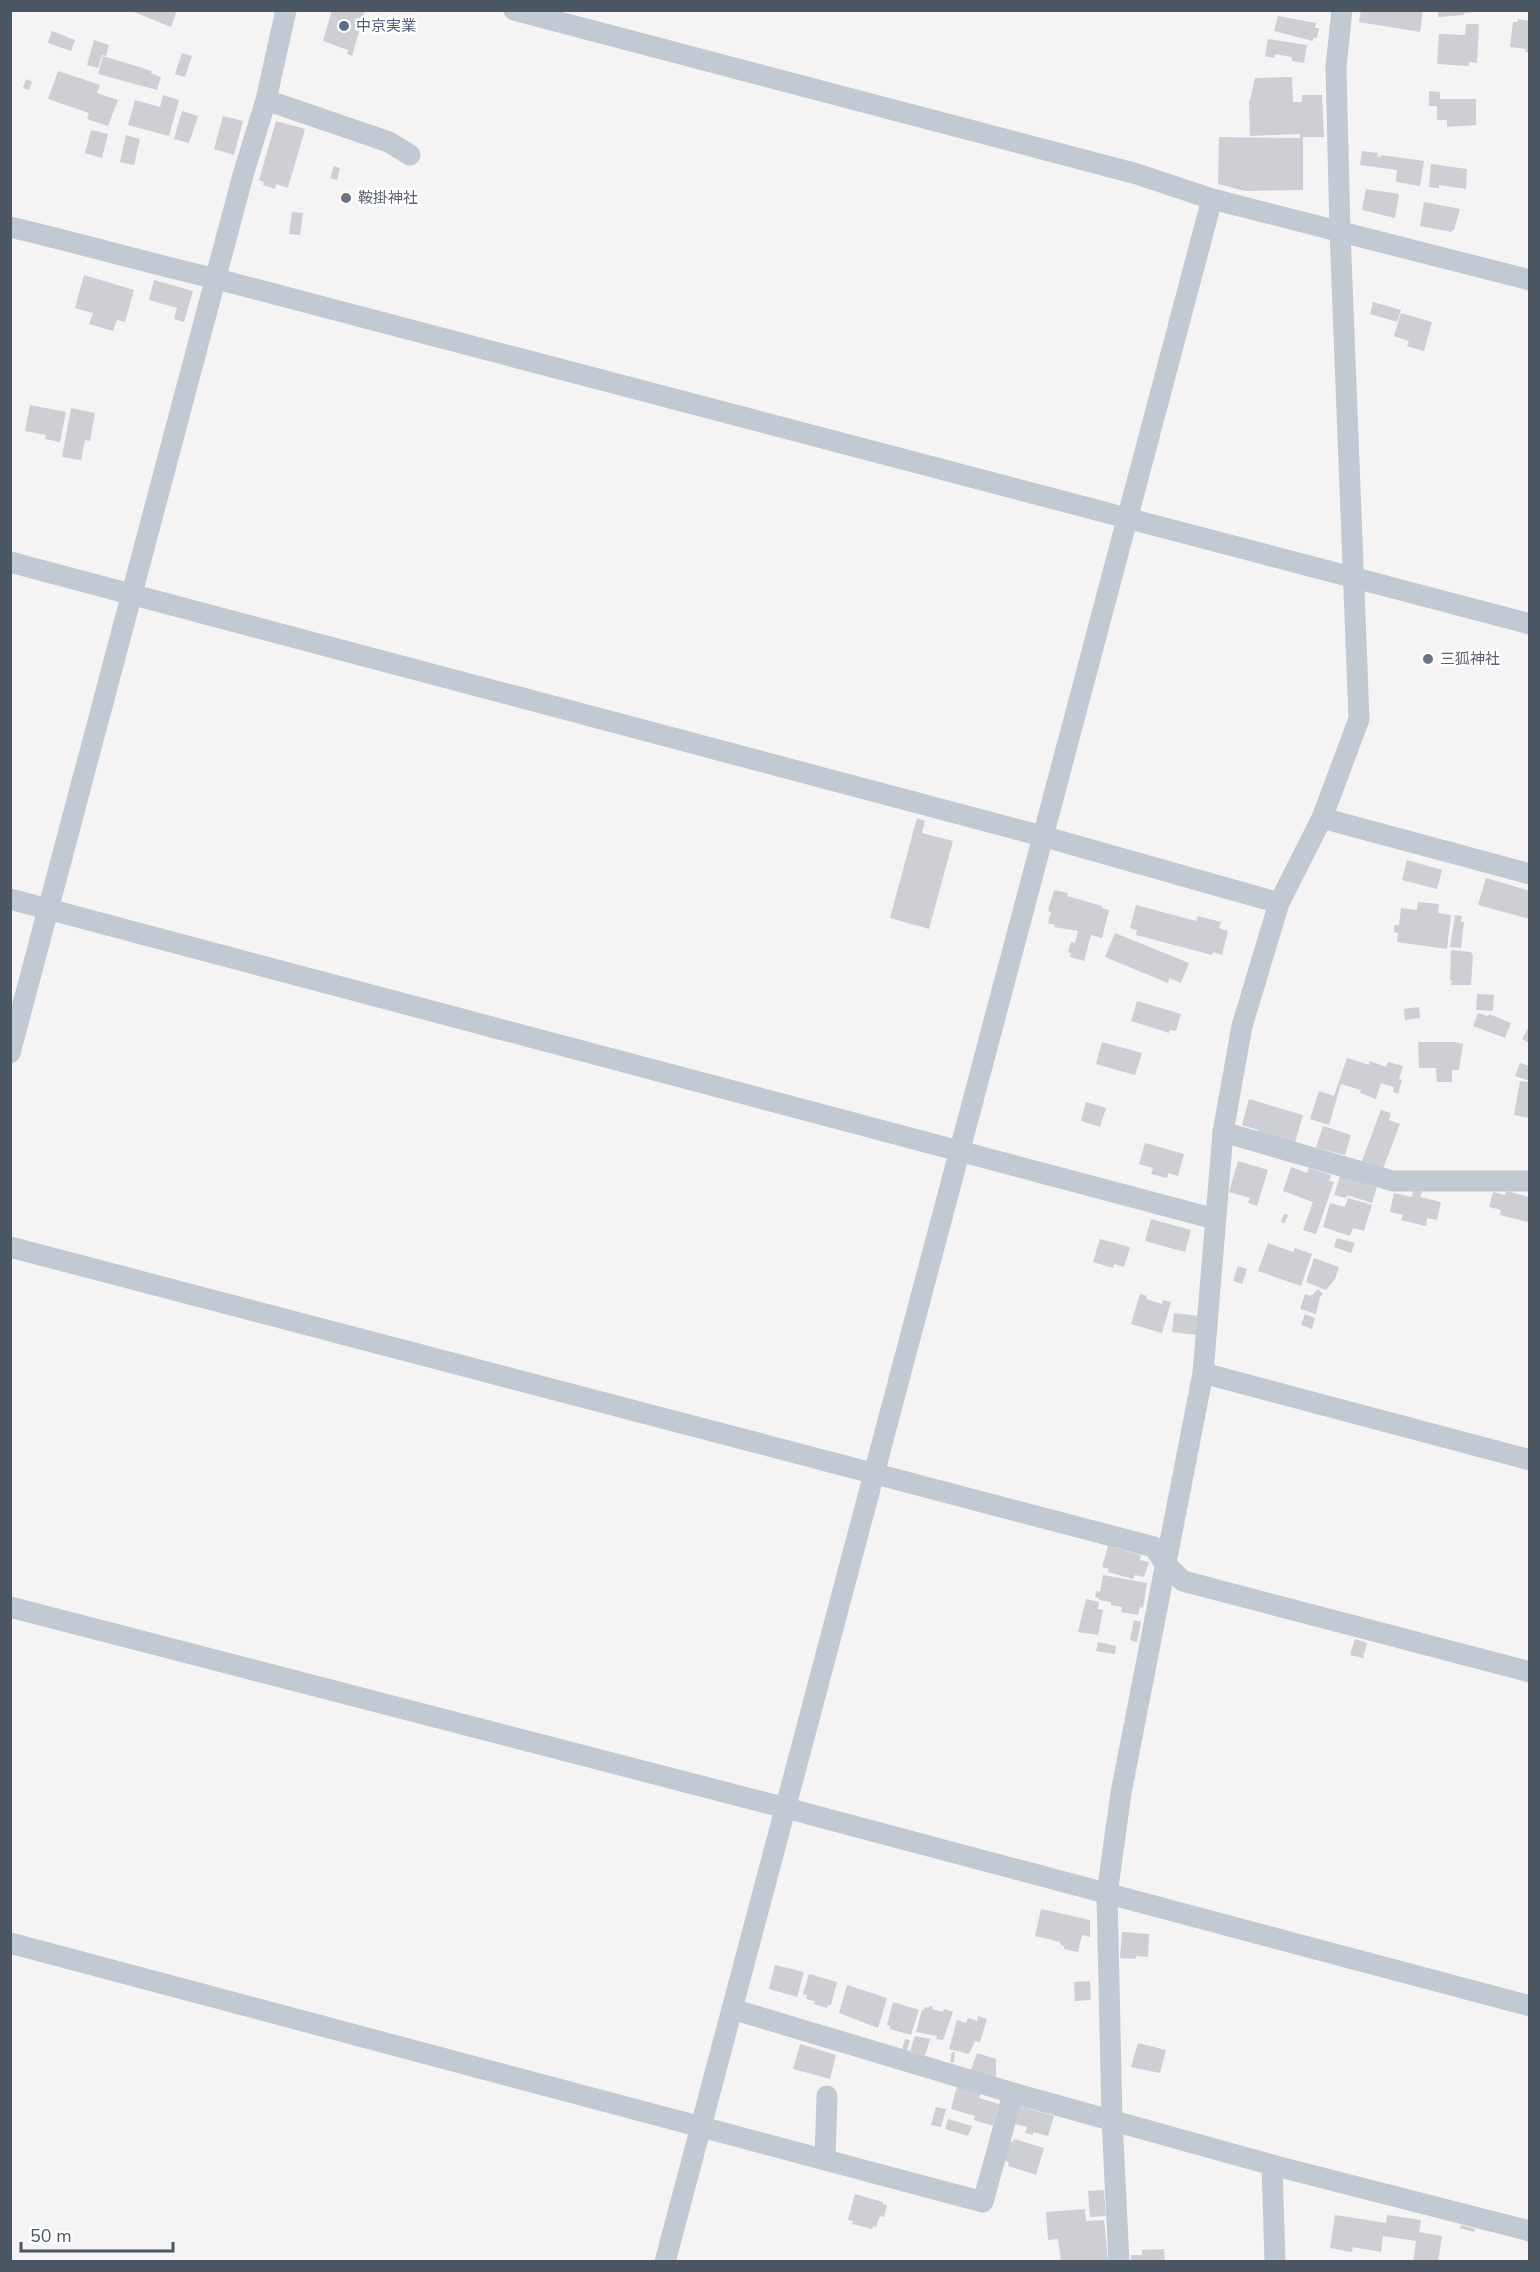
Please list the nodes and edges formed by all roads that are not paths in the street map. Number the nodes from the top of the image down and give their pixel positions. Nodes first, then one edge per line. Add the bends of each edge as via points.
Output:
1 (286, 10) edge
2 (514, 10) edge
3 (1342, 10) edge
4 (266, 100) junction
5 (410, 155) dead end
6 (1212, 199) junction
7 (10, 227) edge
8 (1340, 231) junction
9 (217, 279) junction
10 (1530, 280) edge
11 (1126, 518) junction
12 (10, 562) edge
13 (1354, 578) junction
14 (134, 594) junction
15 (1530, 624) edge
16 (1322, 818) junction
17 (1042, 836) junction
18 (1530, 874) edge
19 (10, 898) edge
20 (1279, 903) junction
21 (48, 909) junction
22 (10, 1053) edge
23 (1223, 1132) junction
24 (960, 1150) junction
25 (1530, 1182) edge
26 (1215, 1219) junction
27 (10, 1247) edge
28 (1203, 1373) junction
29 (1530, 1460) edge
30 (872, 1473) junction
31 (1165, 1564) junction
32 (10, 1607) edge
33 (1530, 1672) edge
34 (786, 1808) junction
35 (1107, 1894) junction
36 (10, 1943) edge
37 (1530, 2006) edge
38 (732, 2009) junction
39 (1013, 2094) junction
40 (827, 2096) dead end
41 (1112, 2119) junction
42 (701, 2126) junction
43 (825, 2159) junction
44 (1272, 2165) junction
45 (1530, 2230) edge
46 (665, 2262) edge
47 (1119, 2262) edge
48 (1275, 2262) edge

1 - 4 street
2 - 6 street via 1137,174
3 - 8 street via 1336,67
4 - 5 street via 389,142
4 - 9 street
6 - 8 street
6 - 11 street
7 - 9 street
8 - 10 street
8 - 13 street
9 - 11 street
9 - 14 street
11 - 13 street
11 - 17 street
12 - 14 street
13 - 15 street
13 - 16 street via 1359,719
14 - 17 street
14 - 21 street
16 - 18 street
16 - 20 street
17 - 20 street
17 - 24 street
19 - 21 street
20 - 23 street via 1242,1026
21 - 22 street
21 - 24 street
23 - 25 street via 1393,1181
23 - 26 street
24 - 26 street
24 - 30 street
26 - 28 street
27 - 30 street
28 - 29 street
28 - 31 street
30 - 31 street via 1154,1547
30 - 34 street
31 - 33 street via 1183,1581
31 - 35 street via 1121,1793
32 - 34 street
34 - 35 street
34 - 38 street
35 - 37 street
35 - 41 street
36 - 42 street
38 - 39 street
38 - 42 street
39 - 41 street
39 - 43 street via 983,2202
40 - 43 street
41 - 44 street
41 - 47 street
42 - 43 street
42 - 46 street
44 - 45 street
44 - 48 street

